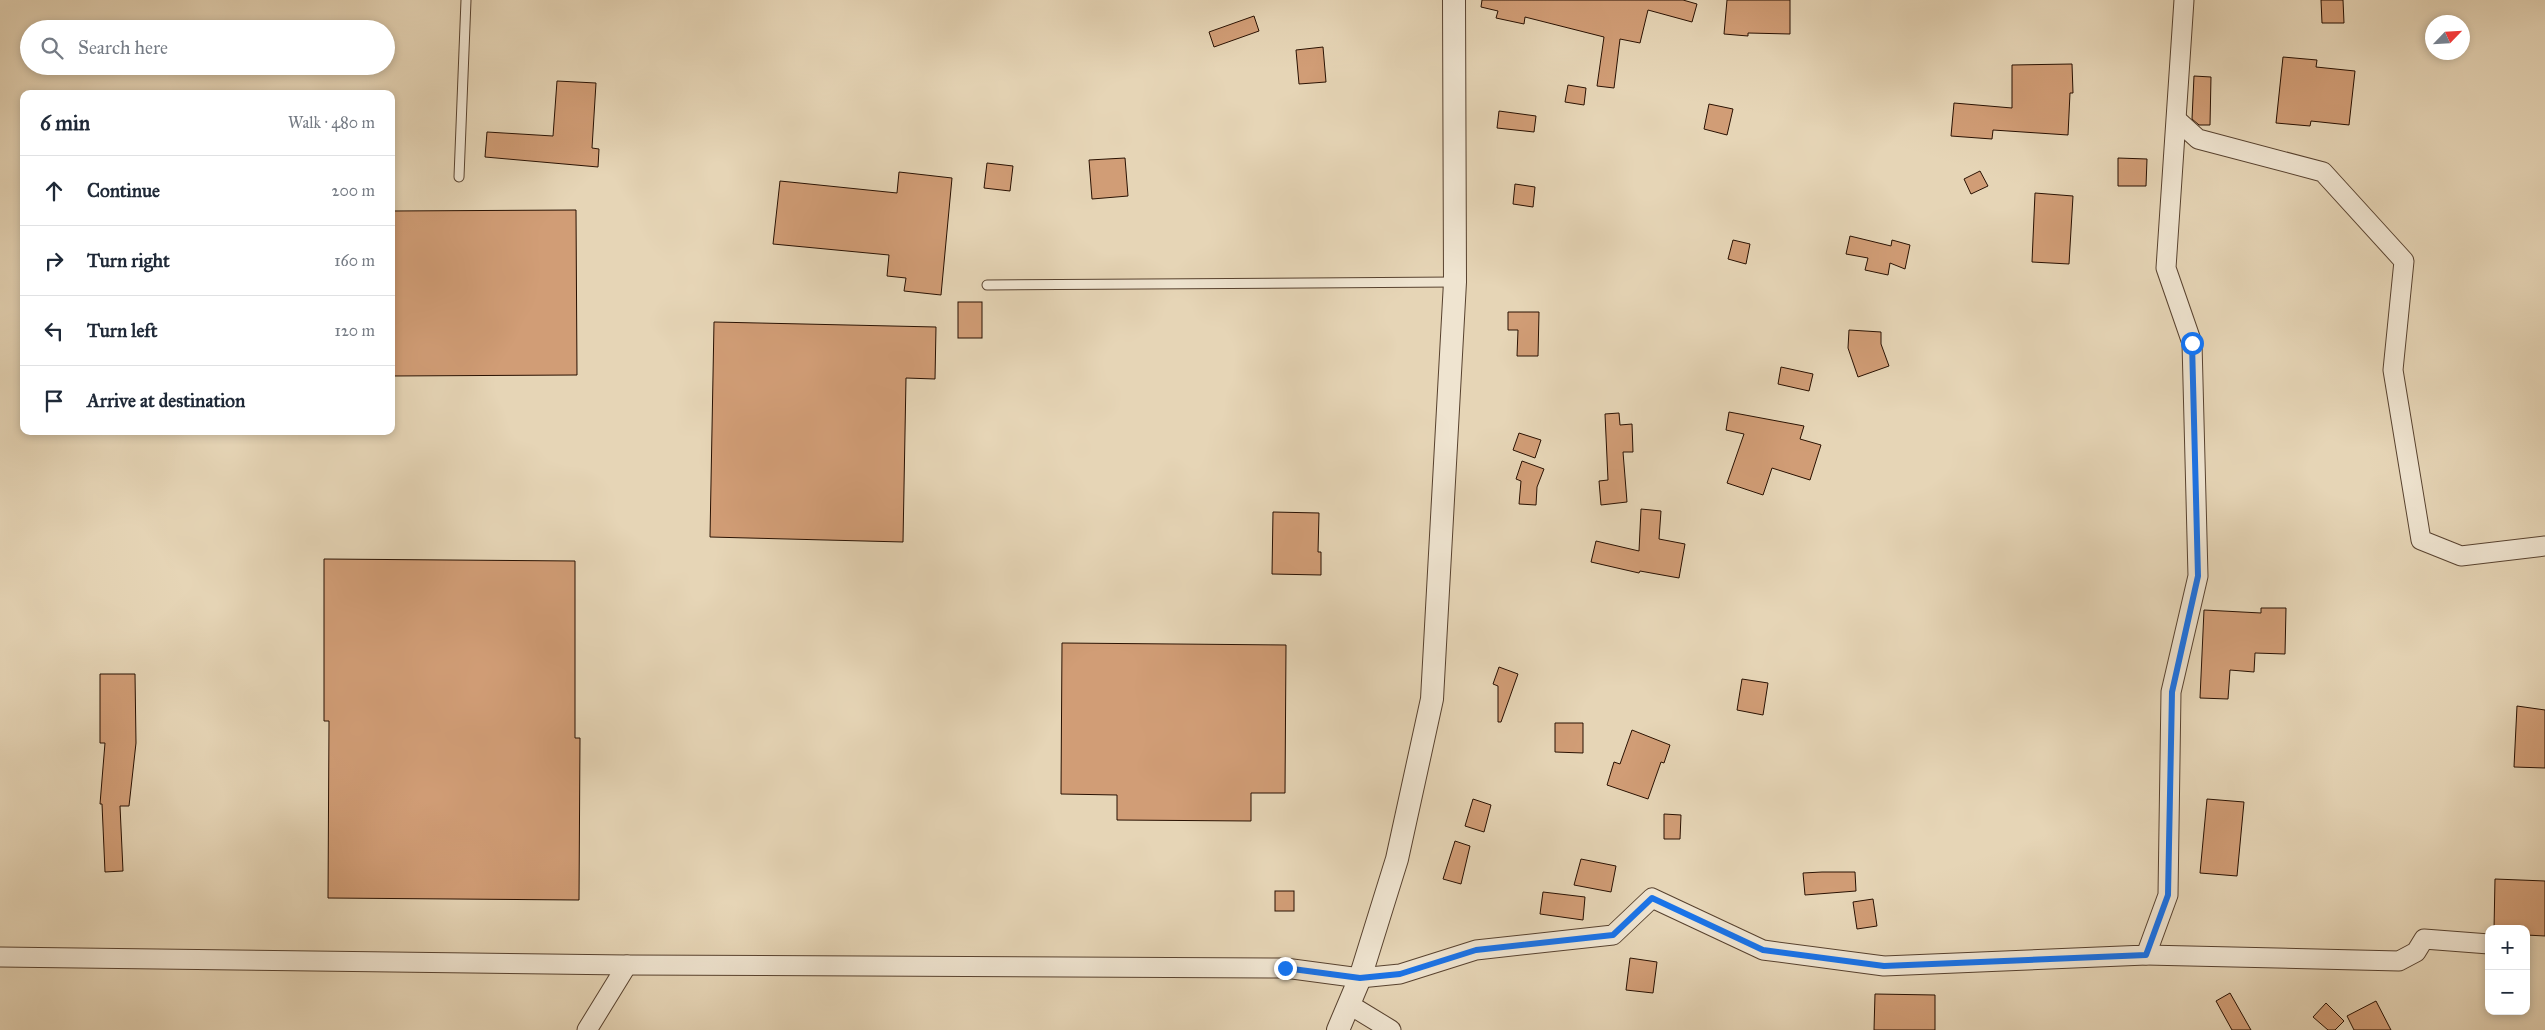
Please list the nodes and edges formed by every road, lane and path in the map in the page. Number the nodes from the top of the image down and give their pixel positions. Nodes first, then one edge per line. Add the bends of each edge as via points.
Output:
1 (466, 0) edge
2 (1454, 0) edge
3 (2184, 0) edge
4 (2177, 120) junction
5 (459, 177) dead end
6 (1455, 282) junction
7 (987, 285) dead end
8 (2545, 546) edge
9 (2485, 944) edge
10 (2146, 955) junction
11 (0, 957) edge
12 (627, 965) junction
13 (1360, 978) junction
14 (1350, 1005) junction
15 (587, 1030) edge
16 (1338, 1030) edge
17 (1391, 1030) edge

1 - 5 lane
2 - 6 street
3 - 4 street
4 - 8 street via 2198,140 2323,172 2404,261 2393,370 2421,540 2461,556
4 - 10 street via 2166,268 2192,343 2198,576 2172,692 2168,895
6 - 7 lane
6 - 13 street via 1432,699 1397,859
9 - 10 street via 2424,939 2416,952 2399,961
10 - 13 street via 1884,966 1763,950 1652,898 1613,935 1476,950 1400,974
11 - 12 street
12 - 13 street via 1285,968
12 - 15 street
13 - 14 street
14 - 16 street
14 - 17 street

